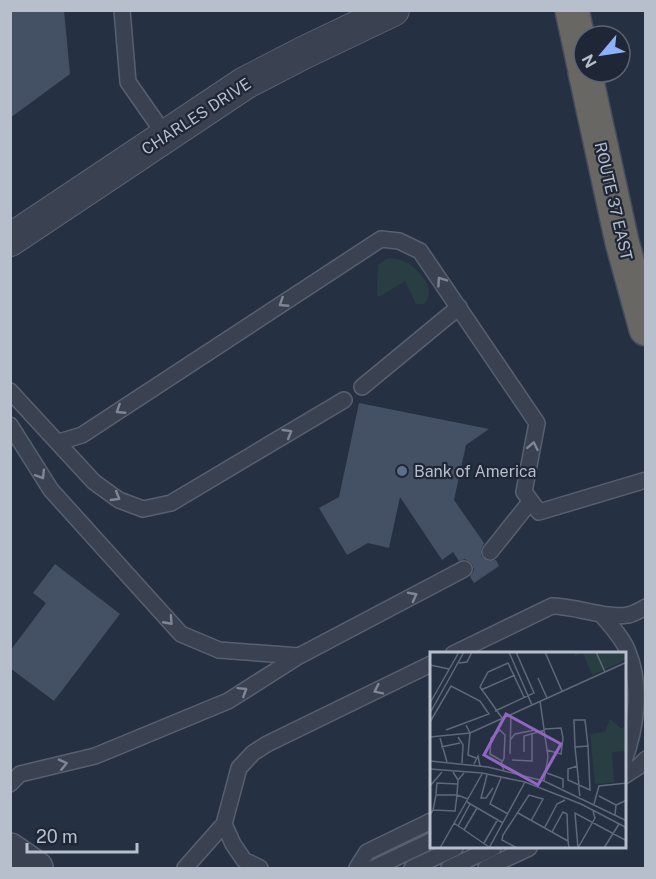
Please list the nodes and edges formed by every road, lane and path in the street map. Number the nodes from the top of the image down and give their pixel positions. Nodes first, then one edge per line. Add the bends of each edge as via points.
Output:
1 (122, 10) edge
2 (393, 10) edge
3 (588, 84) edge
4 (165, 135) junction
5 (10, 240) edge
6 (459, 307) junction
7 (645, 329) edge
8 (362, 387) dead end
9 (10, 391) edge
10 (344, 400) dead end
11 (10, 425) edge
12 (59, 442) junction
13 (645, 480) edge
14 (530, 502) junction
15 (490, 552) dead end
16 (464, 569) dead end
17 (645, 607) edge
18 (601, 614) junction
19 (457, 652) edge
20 (299, 656) junction
21 (430, 664) edge
22 (626, 756) edge
23 (645, 759) edge
24 (626, 775) edge
25 (10, 784) edge
26 (430, 821) edge
27 (224, 824) junction
28 (430, 841) edge
29 (453, 849) edge
30 (491, 849) edge
31 (528, 849) edge
32 (10, 850) edge
33 (241, 864) edge
34 (36, 868) edge
35 (184, 868) edge
36 (260, 868) edge
37 (357, 868) edge
38 (374, 868) edge
39 (412, 868) edge
40 (449, 868) edge
41 (486, 868) edge

1 - 4 lane via 129,82
2 - 4 street, CHARLES DRIVE via 244,83
3 - 7 highway, ROUTE 37 EAST
4 - 5 street, CHARLES DRIVE
6 - 8 lane
6 -> 12 lane via 420,251 399,241 381,239 82,435
14 -> 6 lane via 524,492 537,423
9 - 12 lane
12 -> 10 lane via 94,482 119,500 144,509 171,503
11 -> 20 lane via 51,490 181,634 219,650
13 - 14 lane via 539,512
14 - 15 lane
20 -> 16 lane
17 - 18 lane via 627,615
18 - 19 lane via 552,606
18 - 22 lane via 628,650 634,672 633,738
25 -> 20 lane via 20,774 95,756 228,701
21 -> 27 lane via 253,753 238,768
23 - 24 lane
26 - 37 lane via 367,852
27 - 33 lane
27 - 35 lane
28 - 38 lane
29 - 39 lane
30 - 40 lane
31 - 41 lane
32 - 34 street
33 - 36 lane

